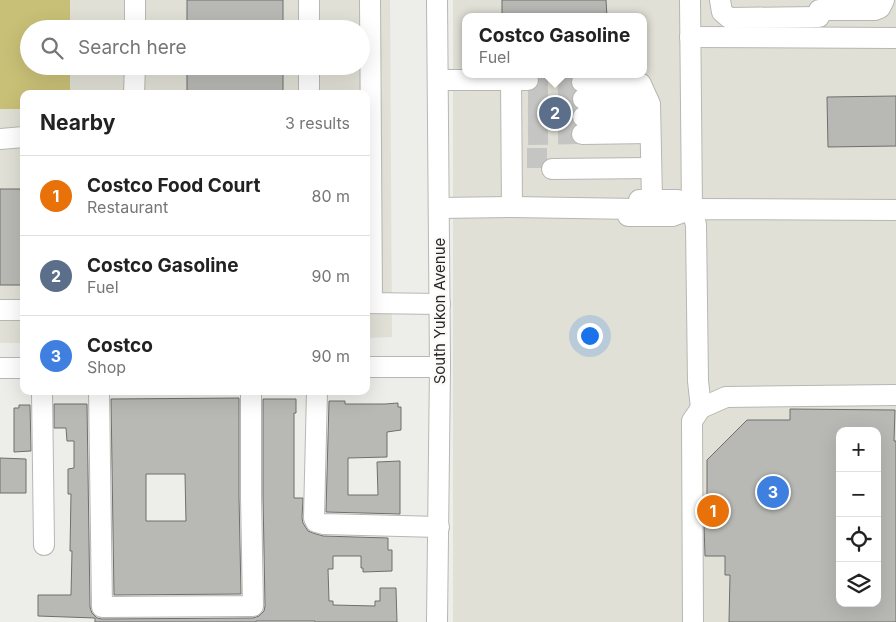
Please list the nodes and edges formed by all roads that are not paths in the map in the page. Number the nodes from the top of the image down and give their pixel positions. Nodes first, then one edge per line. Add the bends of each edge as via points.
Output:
1 (135, 0) edge
2 (309, 0) edge
3 (370, 0) edge
4 (437, 0) edge
5 (690, 0) edge
6 (720, 0) edge
7 (884, 0) edge
8 (135, 20) edge
9 (309, 20) edge
10 (370, 20) edge
11 (690, 38) junction
12 (896, 38) edge
13 (134, 75) edge
14 (309, 75) edge
15 (370, 75) edge
16 (438, 80) junction
17 (134, 90) edge
18 (309, 90) edge
19 (370, 90) edge
20 (649, 127) junction
21 (20, 137) edge
22 (0, 139) edge
23 (552, 164) tunnel mouth
24 (652, 200) junction
25 (512, 207) junction
26 (439, 208) junction
27 (564, 208) junction
28 (692, 209) junction
29 (896, 210) edge
30 (370, 303) edge
31 (440, 304) junction
32 (0, 310) edge
33 (20, 310) edge
34 (370, 367) edge
35 (440, 367) junction
36 (0, 368) edge
37 (20, 368) edge
38 (42, 395) edge
39 (99, 395) edge
40 (252, 395) edge
41 (317, 395) edge
42 (896, 395) edge
43 (701, 408) junction
44 (439, 527) junction
45 (44, 544) dead end
46 (437, 622) edge
47 (692, 622) edge

1 - 8 street
2 - 9 street
3 - 10 street
4 - 16 street, South Yukon Avenue
5 - 11 street
6 - 7 street via 722,12 729,18 876,10
11 - 12 street
11 - 28 street
13 - 17 street
14 - 18 street
15 - 19 street
16 - 25 street via 519,123
16 - 26 street, South Yukon Avenue
20 - 20 street via 583,113
20 - 23 street
20 - 24 street
21 - 22 street
24 - 27 street via 585,199
24 - 28 street via 678,200
25 - 26 street
25 - 27 street
26 - 31 street, South Yukon Avenue
27 - 28 street via 577,216 672,216
28 - 29 street
28 - 43 street via 696,225
30 - 31 street
31 - 35 street, South Yukon Avenue
32 - 33 street
34 - 35 street
35 - 44 street, South Yukon Avenue
36 - 37 street
38 - 45 street
39 - 40 street via 102,607 253,606
41 - 44 street via 316,522
42 - 43 street via 726,397
43 - 47 street via 692,421
44 - 46 street, South Yukon Avenue

